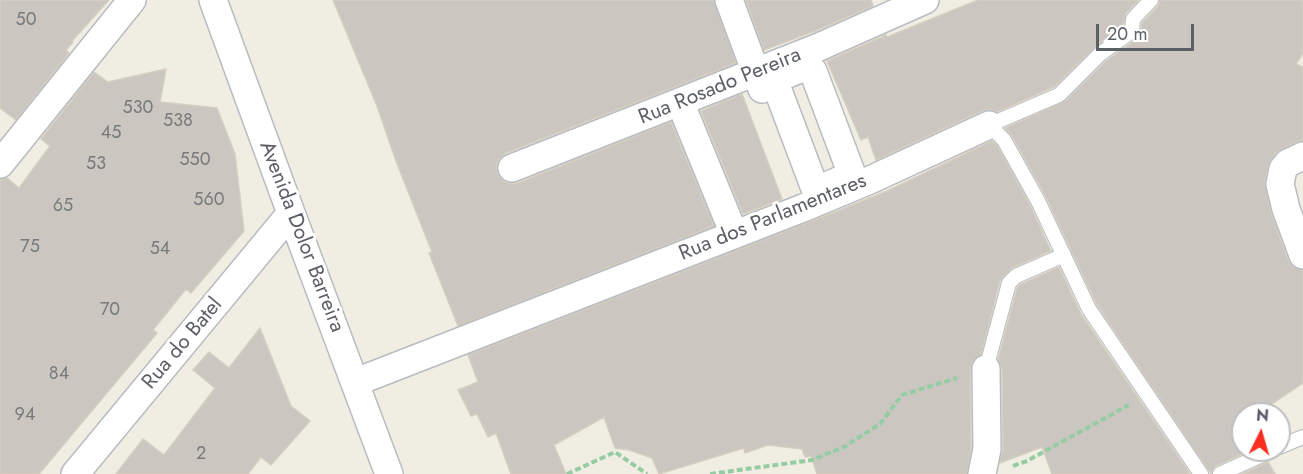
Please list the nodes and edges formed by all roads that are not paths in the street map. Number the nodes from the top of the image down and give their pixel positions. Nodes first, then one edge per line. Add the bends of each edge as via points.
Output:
1 (132, 0) edge
2 (213, 0) edge
3 (729, 0) edge
4 (925, 0) edge
5 (1151, 0) edge
6 (819, 47) junction
7 (766, 78) junction
8 (680, 102) junction
9 (989, 125) junction
10 (1293, 163) edge
11 (0, 164) edge
12 (512, 168) dead end
13 (870, 180) junction
14 (803, 208) junction
15 (291, 213) junction
16 (734, 234) junction
17 (1064, 255) junction
18 (1303, 255) edge
19 (986, 369) joint
20 (356, 382) junction
21 (1246, 462) edge
22 (75, 474) edge
23 (389, 474) edge
24 (982, 474) edge
25 (1201, 474) edge
26 (1220, 474) edge

1 - 11 street
2 - 15 street, Avenida Dolor Barreira
3 - 7 street
4 - 6 street, Rua Rosado Pereira
5 - 9 lane, Rua dos Parlamentares via 1133,18 1132,31 1100,54 1059,95
6 - 7 street, Rua Rosado Pereira
6 - 13 street
7 - 8 street, Rua Rosado Pereira
7 - 14 street
8 - 12 street, Rua Rosado Pereira
8 - 16 street
9 - 13 street, Rua dos Parlamentares
9 - 17 lane via 1004,140
10 - 18 street via 1280,184 1281,194
13 - 14 street, Rua dos Parlamentares
14 - 16 street, Rua dos Parlamentares
15 - 20 street, Avenida Dolor Barreira
15 - 22 street, Rua do Batel
16 - 20 street, Rua dos Parlamentares
17 - 19 lane via 1016,276 1009,283
17 - 25 lane via 1089,309
19 - 24 street via 987,449
20 - 23 street, Avenida Dolor Barreira
21 - 26 lane

